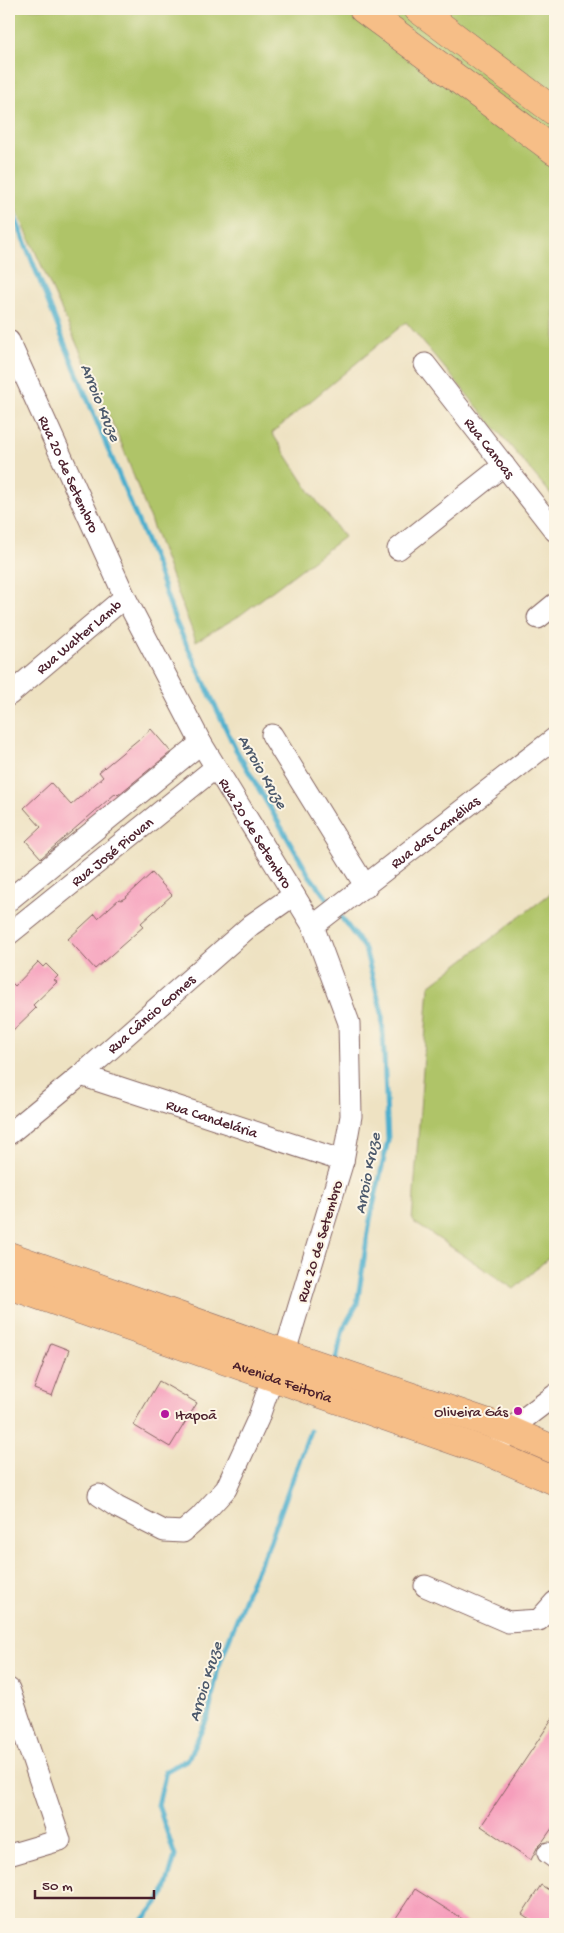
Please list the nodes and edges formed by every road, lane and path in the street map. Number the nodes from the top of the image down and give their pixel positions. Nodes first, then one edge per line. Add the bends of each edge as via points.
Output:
1 (363, 9) edge
2 (418, 9) edge
3 (555, 112) edge
4 (555, 151) edge
5 (9, 341) edge
6 (13, 364) edge
7 (425, 364) dead end
8 (504, 465) junction
9 (555, 531) edge
10 (398, 549) dead end
11 (125, 597) junction
12 (555, 604) edge
13 (538, 618) dead end
14 (9, 695) edge
15 (272, 735) dead end
16 (555, 738) edge
17 (201, 743) junction
18 (215, 768) junction
19 (366, 887) junction
20 (294, 895) junction
21 (9, 900) edge
22 (314, 926) junction
23 (9, 934) edge
24 (80, 1075) junction
25 (9, 1134) edge
26 (343, 1161) junction
27 (9, 1256) edge
28 (9, 1285) edge
29 (288, 1368) junction
30 (555, 1395) edge
31 (509, 1430) junction
32 (555, 1450) edge
33 (494, 1454) junction
34 (555, 1481) edge
35 (99, 1495) dead end
36 (425, 1586) dead end
37 (555, 1602) edge
38 (9, 1689) edge
39 (9, 1855) edge

1 - 4 main road
2 - 3 main road
5 - 6 street, Rua 20 de Setembro
6 - 11 street, Rua 20 de Setembro
7 - 8 street, Rua Canoas
8 - 9 street, Rua Canoas
8 - 10 street
11 - 14 street, Rua Walter Lamb
11 - 17 street, Rua 20 de Setembro
12 - 13 street
15 - 19 street
16 - 19 street, Rua das Camélias
17 - 18 street, Rua 20 de Setembro
17 - 21 street, Rua José Piovan
18 - 20 street, Rua 20 de Setembro
18 - 23 street, Rua José Piovan
19 - 22 street, Rua das Camélias
20 - 22 street, Rua 20 de Setembro
20 - 24 street, Rua Câncio Gomes via 251,925
22 - 26 street, Rua 20 de Setembro via 349,1023 351,1116
24 - 25 street, Rua Câncio Gomes
24 - 26 street, Rua Candelária
26 - 29 street, Rua 20 de Setembro
27 - 29 main road, Avenida Feitoria
28 - 29 main road, Avenida Feitoria
29 - 31 main road, Avenida Feitoria
29 - 33 main road, Avenida Feitoria
29 - 35 street, Rua 20 de Setembro via 258,1419 226,1489 183,1532 164,1531
30 - 31 street
31 - 32 main road, Avenida Feitoria
31 - 33 street
33 - 34 main road, Avenida Feitoria
36 - 37 street via 508,1622 538,1620
38 - 39 street via 60,1840

